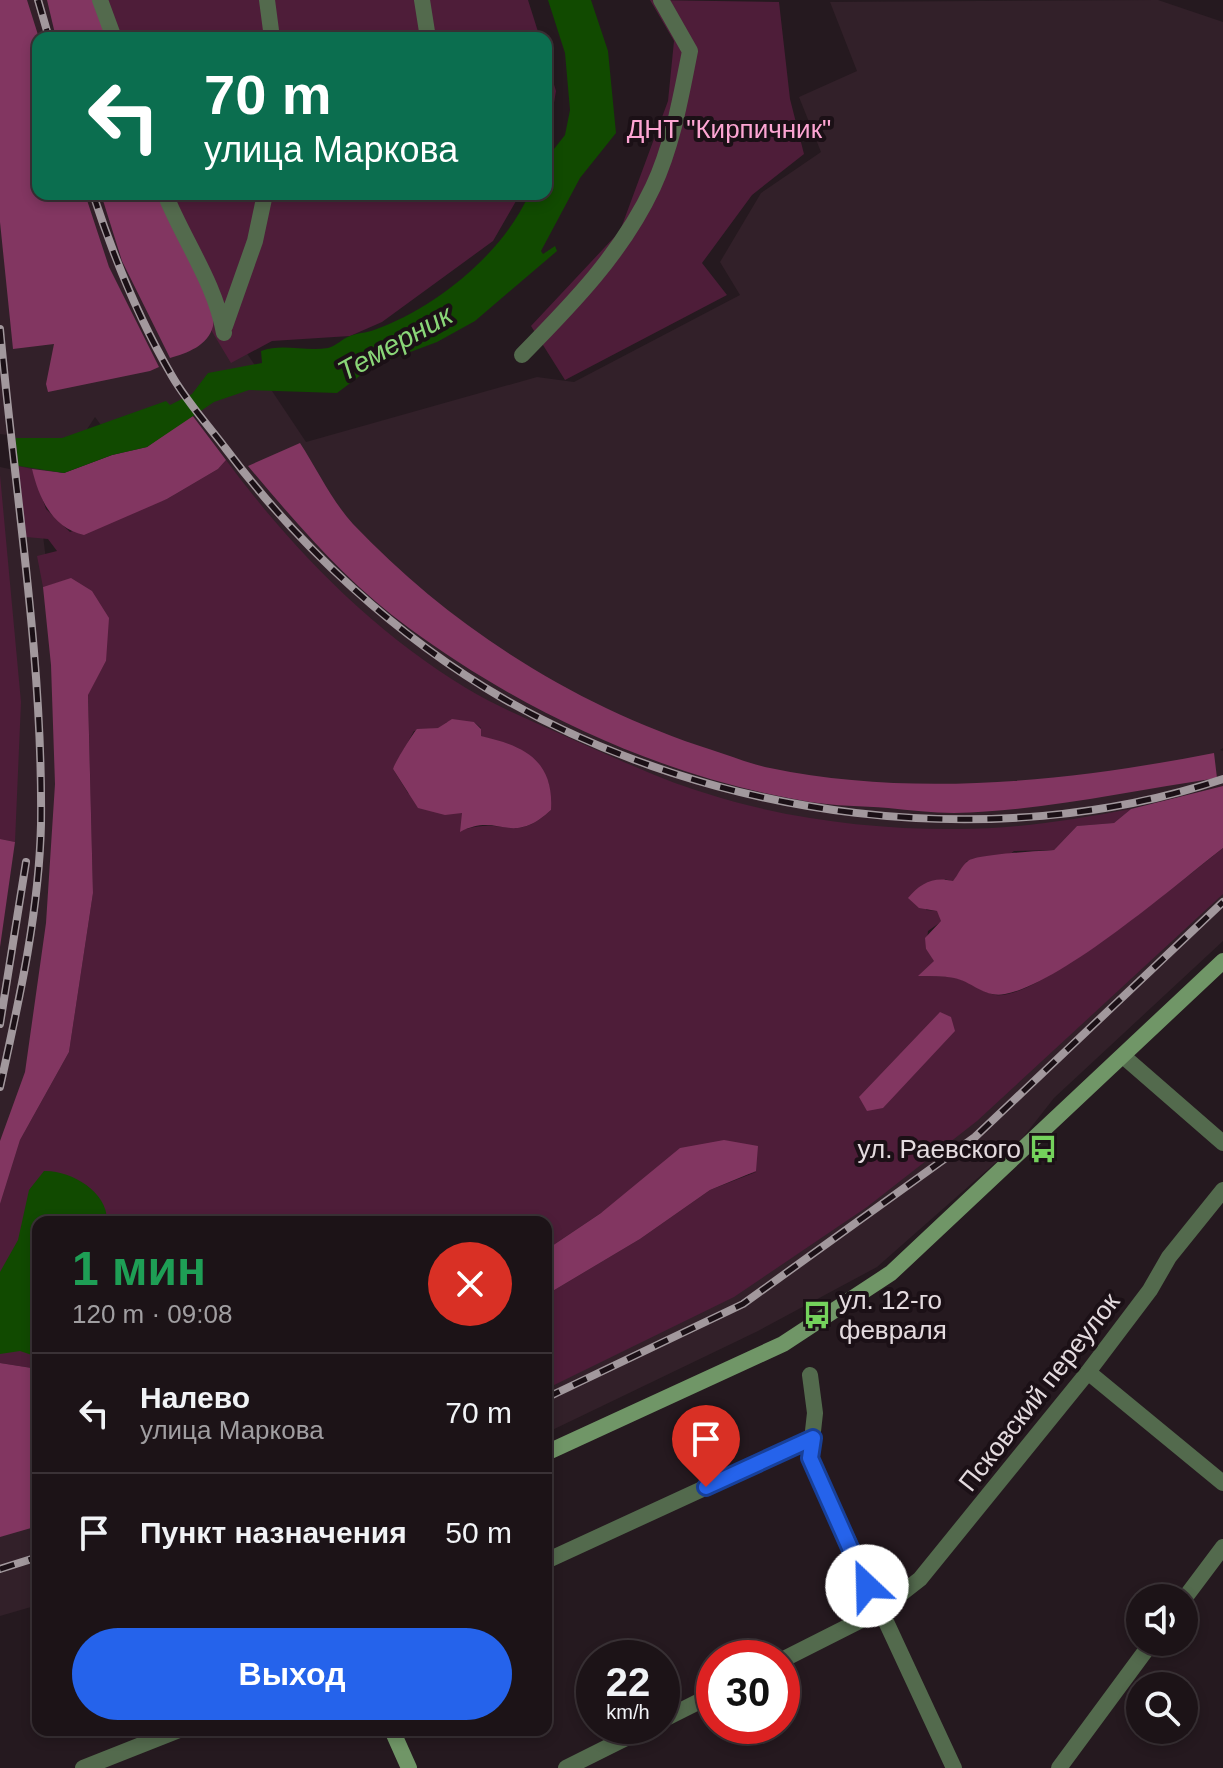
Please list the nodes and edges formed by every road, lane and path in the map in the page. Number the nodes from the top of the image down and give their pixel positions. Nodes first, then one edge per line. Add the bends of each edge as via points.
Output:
1 (100, 0) edge
2 (267, 0) edge
3 (422, 0) edge
4 (661, 0) edge
5 (112, 32) edge
6 (271, 32) edge
7 (427, 32) edge
8 (167, 200) edge
9 (267, 200) edge
10 (522, 355) dead end
11 (1223, 961) edge
12 (1123, 1056) junction
13 (1223, 1143) edge
14 (1223, 1190) edge
15 (1088, 1372) junction
16 (810, 1375) dead end
17 (813, 1438) junction
18 (552, 1450) edge
19 (1223, 1483) edge
20 (1223, 1547) edge
21 (552, 1558) edge
22 (1195, 1584) edge
23 (879, 1611) junction
24 (800, 1651) edge
25 (1142, 1656) edge
26 (164, 1736) edge
27 (395, 1736) edge
28 (614, 1744) edge
29 (83, 1768) edge
30 (409, 1768) edge
31 (566, 1768) edge
32 (954, 1768) edge
33 (1059, 1768) edge

1 - 5 street
2 - 6 street
3 - 7 street
4 - 10 street via 690,51 677,119 654,185 619,248
8 - 9 street via 218,300 224,333
11 - 12 street
12 - 13 street
12 - 18 street via 870,1288 783,1344
14 - 15 street, Псковский переулок
15 - 19 street
15 - 23 street, Псковский переулок via 920,1579
16 - 17 street
17 - 21 street
17 - 23 street via 810,1458
20 - 22 street
23 - 24 street, Псковский переулок
23 - 32 street
25 - 33 street
26 - 29 street
27 - 30 street
28 - 31 street

